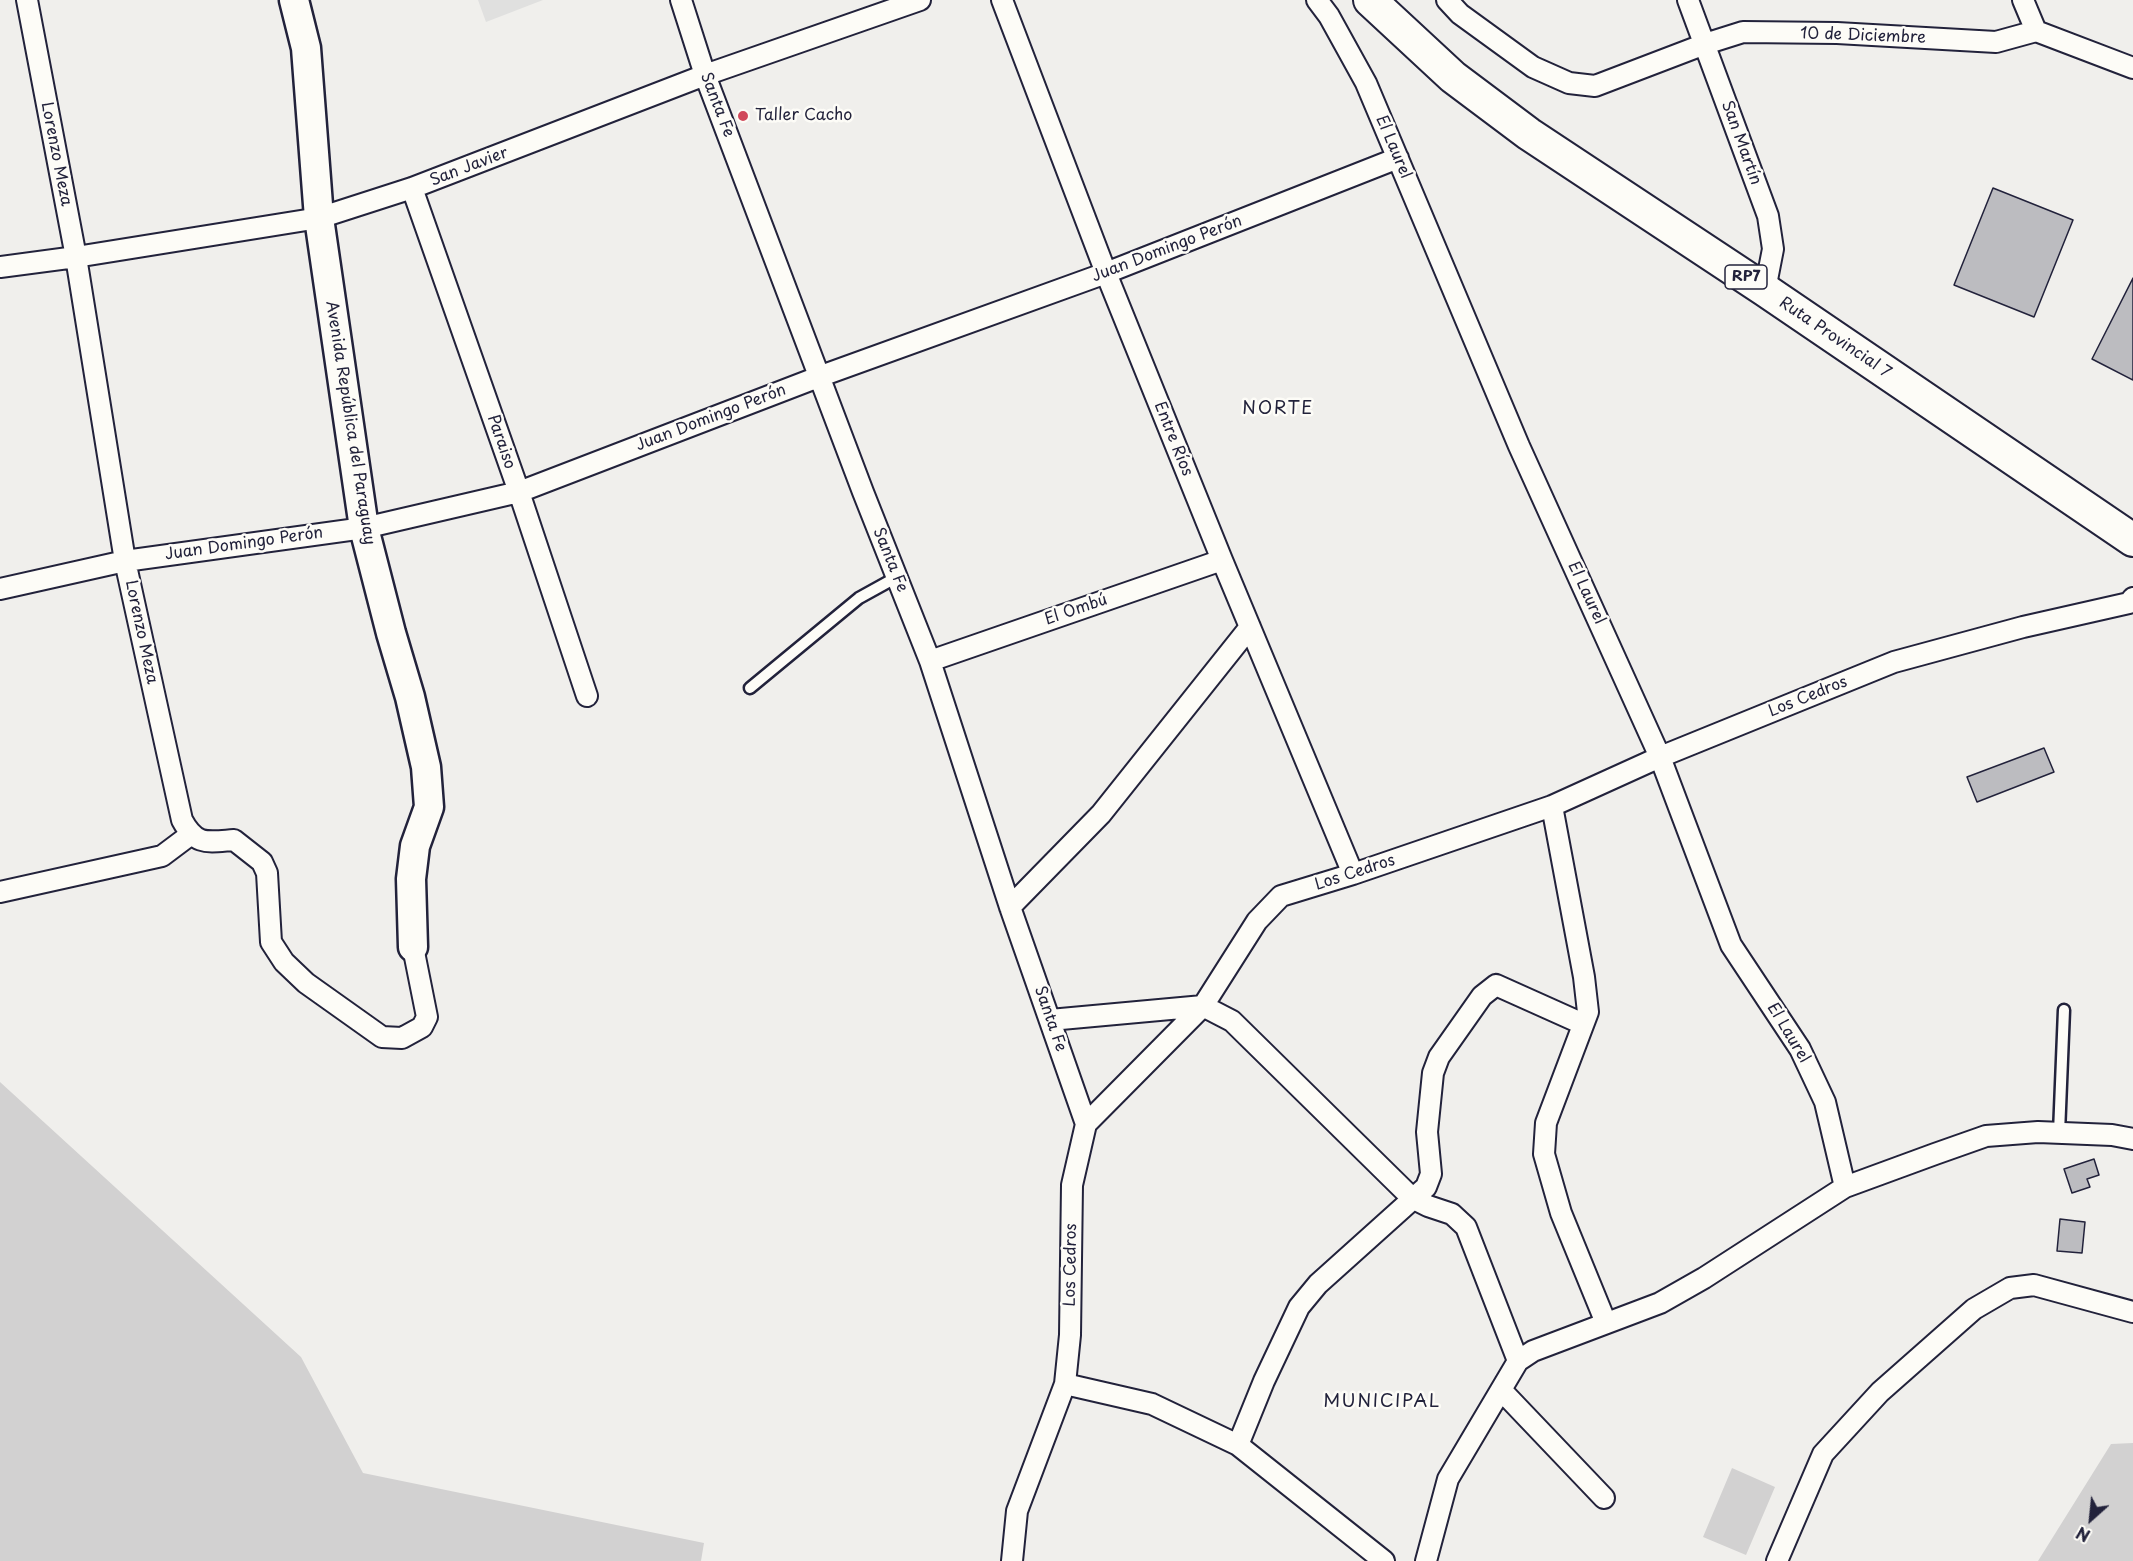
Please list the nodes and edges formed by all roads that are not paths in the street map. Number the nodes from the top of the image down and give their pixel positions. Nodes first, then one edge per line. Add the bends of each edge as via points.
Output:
1 (27, 0) edge
2 (294, 0) edge
3 (681, 0) edge
4 (920, 0) edge
5 (1002, 0) edge
6 (1317, 0) edge
7 (1370, 0) edge
8 (1447, 0) edge
9 (1689, 0) edge
10 (2023, 0) edge
11 (2036, 31) junction
12 (1706, 44) junction
13 (2133, 68) edge
14 (705, 75) junction
15 (1398, 158) junction
16 (412, 189) junction
17 (319, 218) junction
18 (76, 257) junction
19 (0, 267) edge
20 (1106, 273) junction
21 (1765, 290) junction
22 (821, 376) junction
23 (519, 492) junction
24 (364, 528) junction
25 (2133, 540) edge
26 (1222, 560) junction
27 (125, 561) junction
28 (897, 577) junction
29 (0, 589) edge
30 (2133, 598) edge
31 (1250, 627) junction
32 (930, 661) junction
33 (750, 688) dead end
34 (587, 696) dead end
35 (1660, 757) junction
36 (1552, 806) junction
37 (190, 835) junction
38 (1353, 874) junction
39 (0, 892) edge
40 (1010, 907) junction
41 (413, 948) joint
42 (1203, 1006) junction
43 (2064, 1010) dead end
44 (1050, 1020) junction
45 (1583, 1024) junction
46 (1086, 1124) junction
47 (2059, 1133) junction
48 (2133, 1139) edge
49 (1845, 1187) junction
50 (1412, 1198) junction
51 (2133, 1312) edge
52 (1606, 1323) junction
53 (1518, 1361) junction
54 (1065, 1384) junction
55 (1502, 1391) junction
56 (1238, 1445) junction
57 (1604, 1498) dead end
58 (1012, 1561) edge
59 (1384, 1561) edge
60 (1426, 1561) edge
61 (1777, 1561) edge

1 - 18 street, Lorenzo Meza
2 - 17 main road, Avenida República del Paraguay via 306,48
3 - 14 street, Santa Fe
4 - 14 street, San Javier
5 - 20 street, Entre Ríos
6 - 15 street, El Laurel via 1366,83
7 - 21 main road, Ruta Provincial 7 / RP7 via 1453,77 1529,134
8 - 12 street, 10 de Diciembre via 1460,14 1533,67 1569,83 1595,86
9 - 12 street, San Martín
10 - 11 street
11 - 12 street, 10 de Diciembre via 1996,42 1743,32
11 - 13 street
12 - 21 street, San Martín via 1768,216 1773,249
14 - 16 street, San Javier
14 - 22 street, Santa Fe
15 - 20 street, Juan Domingo Perón
15 - 35 street, El Laurel via 1519,446
16 - 17 street, San Javier
16 - 23 street, Paraiso
17 - 18 street, San Javier
17 - 24 main road, Avenida República del Paraguay
18 - 19 street, San Javier
18 - 27 street, Lorenzo Meza
20 - 22 street, Juan Domingo Perón
20 - 26 street, Entre Ríos
21 - 25 main road, Ruta Provincial 7 / RP7
22 - 23 street, Juan Domingo Perón
22 - 28 street, Santa Fe
23 - 24 street, Juan Domingo Perón
23 - 34 street, Paraiso
24 - 27 street, Juan Domingo Perón
24 - 41 main road, Avenida República del Paraguay via 426,766 429,807 416,846 411,879
26 - 31 street, Entre Ríos
26 - 32 street, El Ombú
27 - 29 street, Juan Domingo Perón
27 - 37 street, Lorenzo Meza via 182,820
28 - 32 street, Santa Fe
28 - 33 lane via 859,598
30 - 35 street, Los Cedros via 2129,603 1894,662
31 - 38 street, Entre Ríos
31 - 40 street via 1101,814
32 - 40 street, Santa Fe
35 - 36 street, Los Cedros
35 - 49 street, El Laurel via 1731,945 1800,1048 1825,1102
36 - 38 street, Los Cedros
36 - 45 street via 1584,977 1588,1012
37 - 39 street via 162,856
37 - 41 street via 208,842 234,840 262,862 267,873 271,942 284,962 306,983 382,1037 402,1038 422,1027 427,1017
38 - 42 street, Los Cedros via 1281,896 1257,921
40 - 44 street, Santa Fe
42 - 44 street
42 - 46 street, Los Cedros
42 - 50 street via 1232,1021
43 - 47 lane
44 - 46 street, Santa Fe
45 - 50 street via 1496,985 1482,996 1439,1057 1433,1073 1427,1132 1431,1174 1426,1187
45 - 52 street via 1546,1123 1544,1154 1561,1213
46 - 54 street, Los Cedros via 1072,1185 1070,1335
47 - 48 street
47 - 49 street via 1986,1136
49 - 52 street via 1704,1278 1660,1303
50 - 53 street via 1452,1214 1466,1227
50 - 56 street via 1318,1284 1299,1307
51 - 61 street via 2034,1285 2010,1288 1974,1309 1880,1392 1824,1454
52 - 53 street via 1533,1351
53 - 55 street
54 - 56 street via 1152,1404
54 - 58 street, Los Cedros via 1017,1511
55 - 57 street
55 - 60 street via 1448,1479
56 - 59 street

